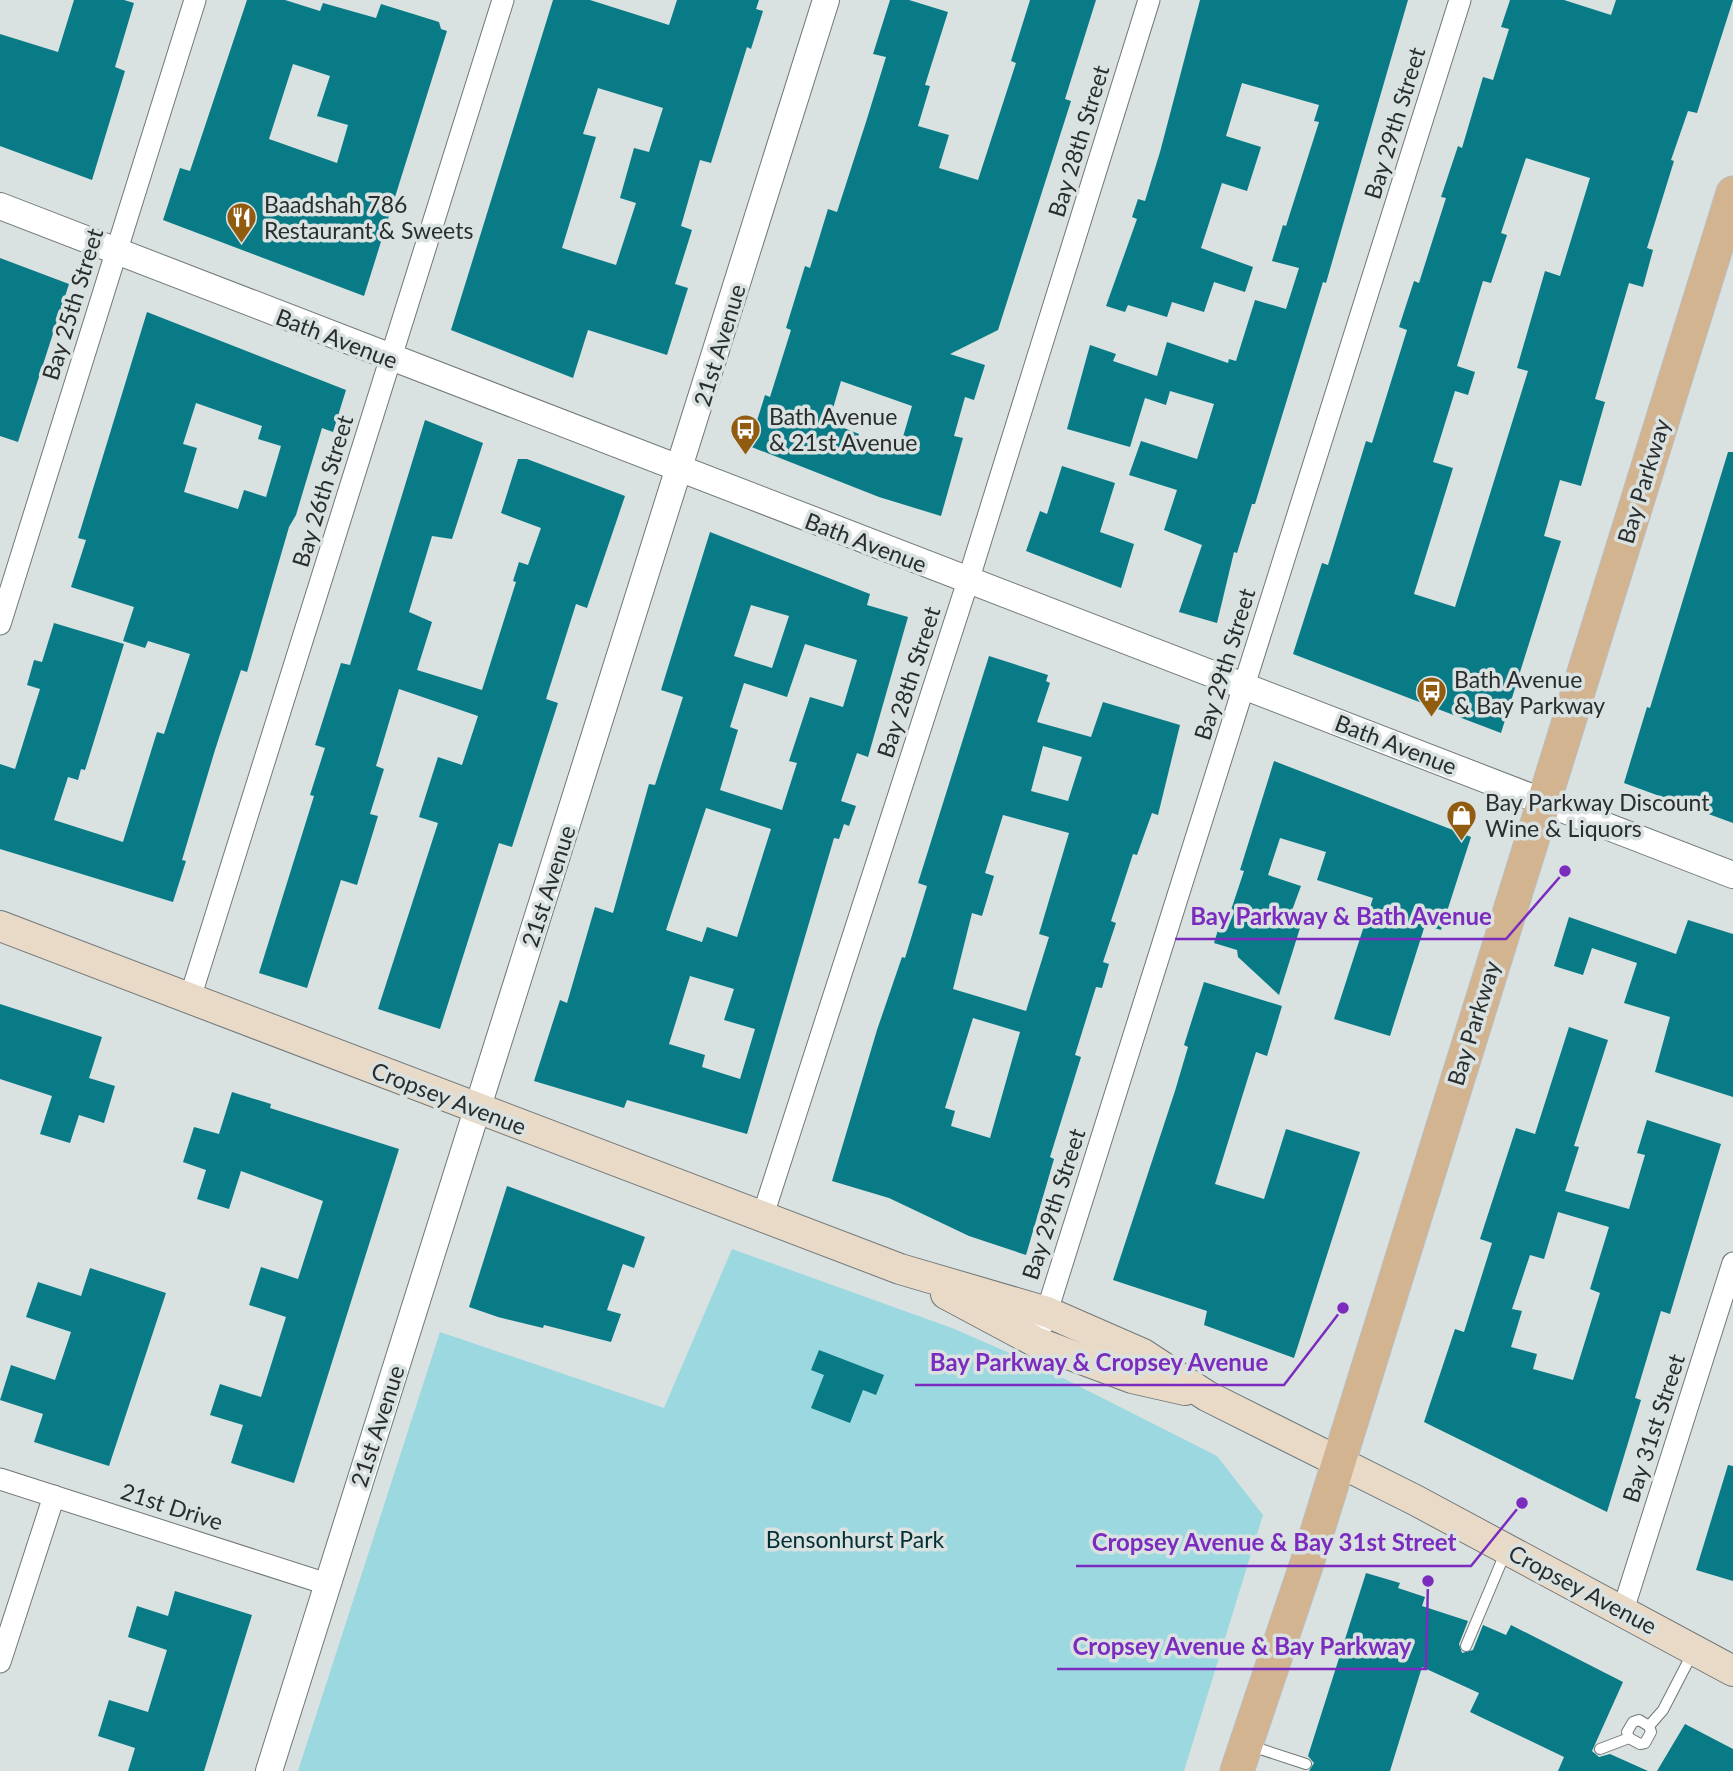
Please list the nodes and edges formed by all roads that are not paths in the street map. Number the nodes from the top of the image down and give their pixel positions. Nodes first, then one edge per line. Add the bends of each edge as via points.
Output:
1 (195, 0) edge
2 (503, 0) edge
3 (826, 0) edge
4 (1149, 0) edge
5 (1460, 0) edge
6 (1733, 193) edge
7 (0, 206) edge
8 (116, 252) junction
9 (391, 359) junction
10 (680, 470) junction
11 (968, 581) junction
12 (0, 624) edge
13 (1245, 686) junction
14 (1542, 800) junction
15 (1733, 875) edge
16 (0, 926) edge
17 (190, 998) junction
18 (478, 1109) junction
19 (762, 1218) junction
20 (1733, 1263) edge
21 (900, 1269) junction
22 (1047, 1312) junction
23 (1036, 1342) junction
24 (1207, 1396) junction
25 (1338, 1461) junction
26 (0, 1479) edge
27 (54, 1496) junction
28 (1507, 1549) junction
29 (327, 1584) junction
30 (1623, 1610) junction
31 (1466, 1646) dead end
32 (1695, 1649) junction
33 (0, 1662) edge
34 (1733, 1671) edge
35 (1650, 1726) junction
36 (1629, 1738) junction
37 (1600, 1749) dead end
38 (1241, 1758) edge
39 (1306, 1764) dead end
40 (269, 1771) edge

1 - 8 street, Bay 25th Street
2 - 9 street, Bay 26th Street
3 - 10 street, 21st Avenue
4 - 11 street, Bay 28th Street
5 - 13 street, Bay 29th Street
6 - 14 main road, Bay Parkway
7 - 8 street, Bath Avenue
8 - 9 street, Bath Avenue
8 - 12 street, Bay 25th Street
9 - 10 street, Bath Avenue
9 - 17 street, Bay 26th Street
10 - 11 street, Bath Avenue
10 - 18 street, 21st Avenue
11 - 13 street, Bath Avenue
11 - 19 street, Bay 28th Street
13 - 14 street, Bath Avenue
13 - 22 street, Bay 29th Street
14 - 15 street, Bath Avenue
14 - 25 main road, Bay Parkway
16 - 17 main road, Cropsey Avenue
17 - 18 main road, Cropsey Avenue
18 - 19 main road, Cropsey Avenue
18 - 29 street, 21st Avenue
19 - 21 main road, Cropsey Avenue
20 - 30 street, Bay 31st Street
21 - 22 main road, Cropsey Avenue
21 - 23 main road, Cropsey Avenue
22 - 23 street, Bay 29th Street
22 - 24 main road, Cropsey Avenue via 1143,1354
23 - 24 main road, Cropsey Avenue via 1132,1378
24 - 25 main road, Cropsey Avenue
25 - 28 main road, Cropsey Avenue
25 - 38 main road, Bay Parkway
26 - 27 street, 21st Drive
27 - 29 street, 21st Drive
27 - 33 street
28 - 30 main road, Cropsey Avenue
28 - 31 lane
29 - 40 street, 21st Avenue
30 - 32 main road, Cropsey Avenue
32 - 34 main road, Cropsey Avenue
32 - 35 lane
35 - 36 lane via 1646,1742
35 - 36 lane via 1633,1722
36 - 37 lane
38 - 39 lane

